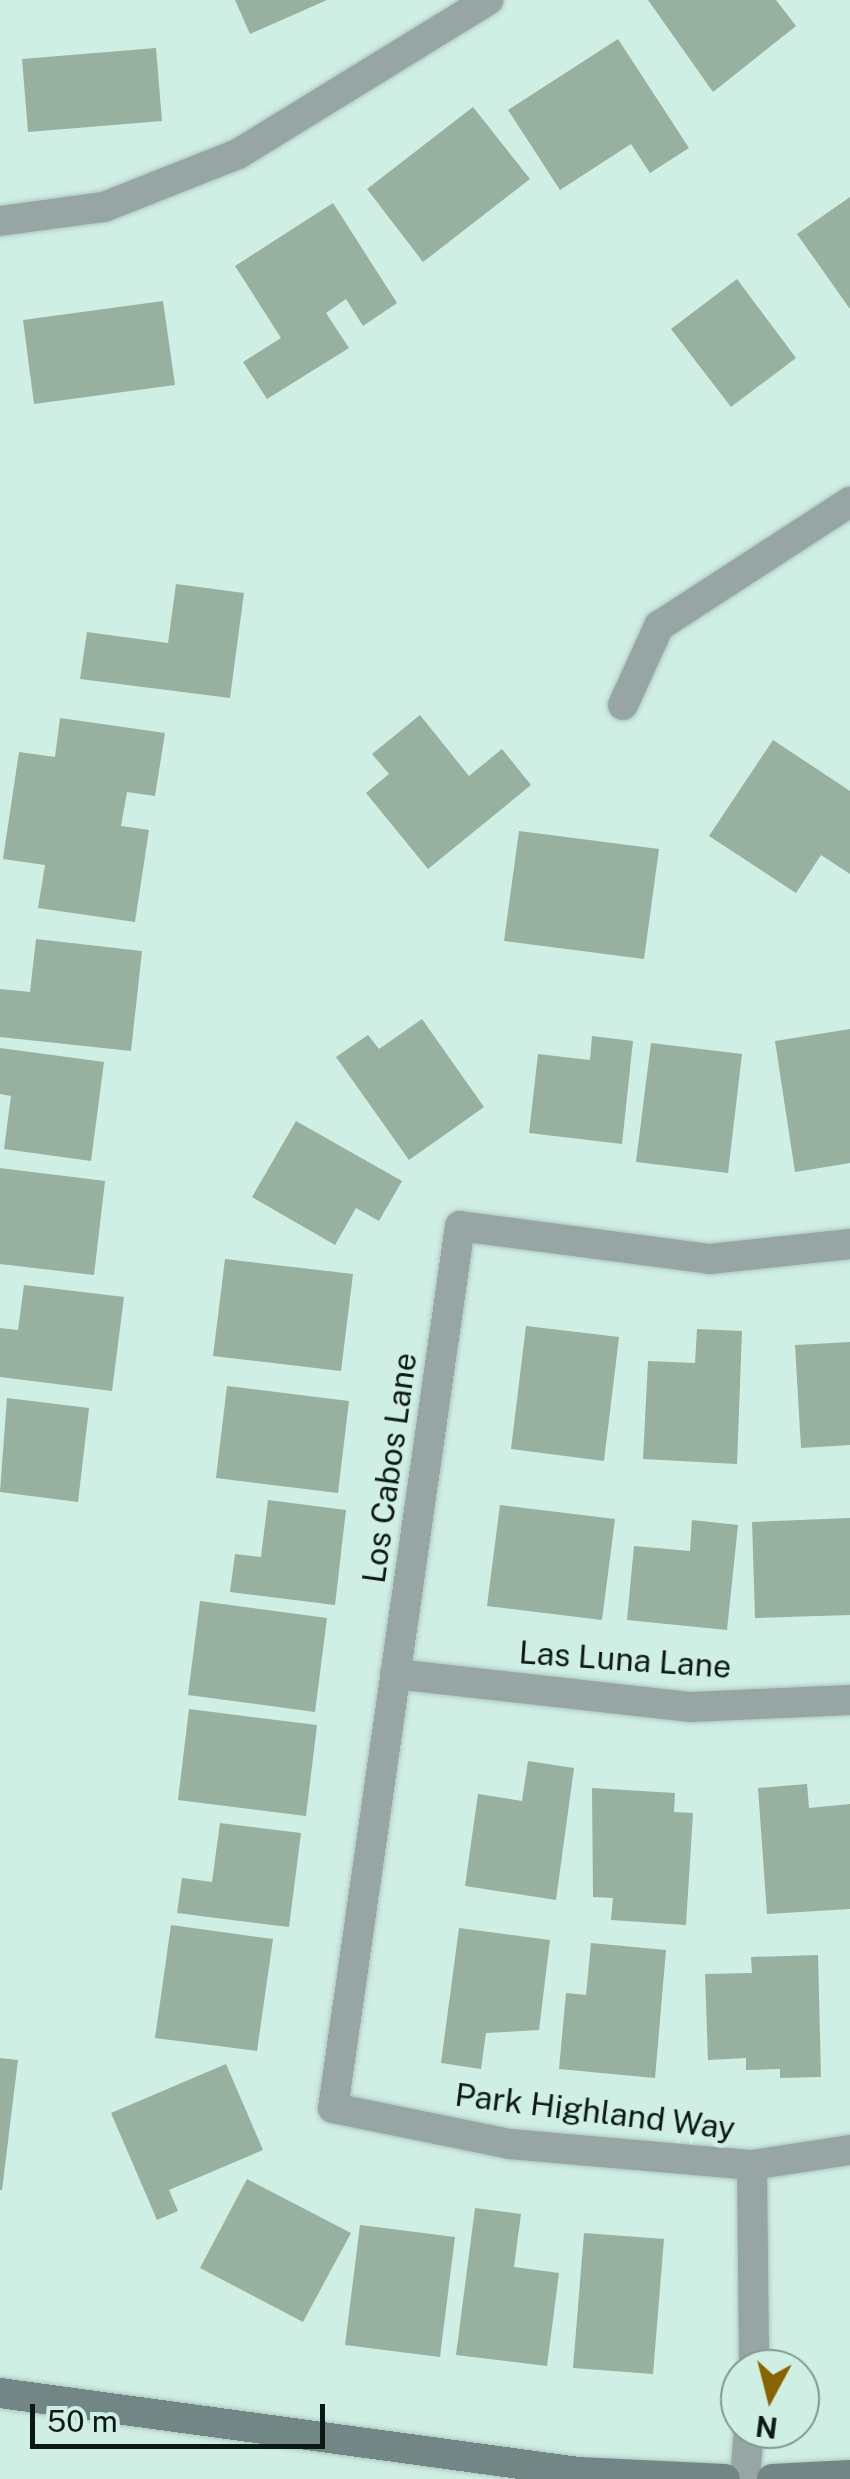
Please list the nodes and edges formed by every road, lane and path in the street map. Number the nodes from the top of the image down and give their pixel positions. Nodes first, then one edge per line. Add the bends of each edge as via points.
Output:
1 (488, 0) edge
2 (449, 11) edge
3 (0, 221) edge
4 (850, 502) edge
5 (623, 705) dead end
6 (850, 1244) edge
7 (395, 1674) junction
8 (850, 1700) edge
9 (333, 2108) joint
10 (850, 2150) edge
11 (752, 2165) junction
12 (756, 2349) edge
13 (0, 2393) edge
14 (747, 2449) edge
15 (850, 2475) edge
16 (725, 2479) edge
17 (745, 2479) edge
18 (772, 2479) edge

1 - 2 street
2 - 3 street via 238,154 104,207
4 - 5 street via 658,626
6 - 7 street, Los Cabos Lane via 710,1259 460,1226
7 - 8 street, Las Luna Lane via 691,1706
7 - 9 street, Los Cabos Lane
9 - 11 street, Park Highland Way via 510,2144
10 - 11 street, Park Highland Way
11 - 12 street via 760,2301
13 - 16 main road via 578,2472
14 - 17 street
15 - 18 main road

